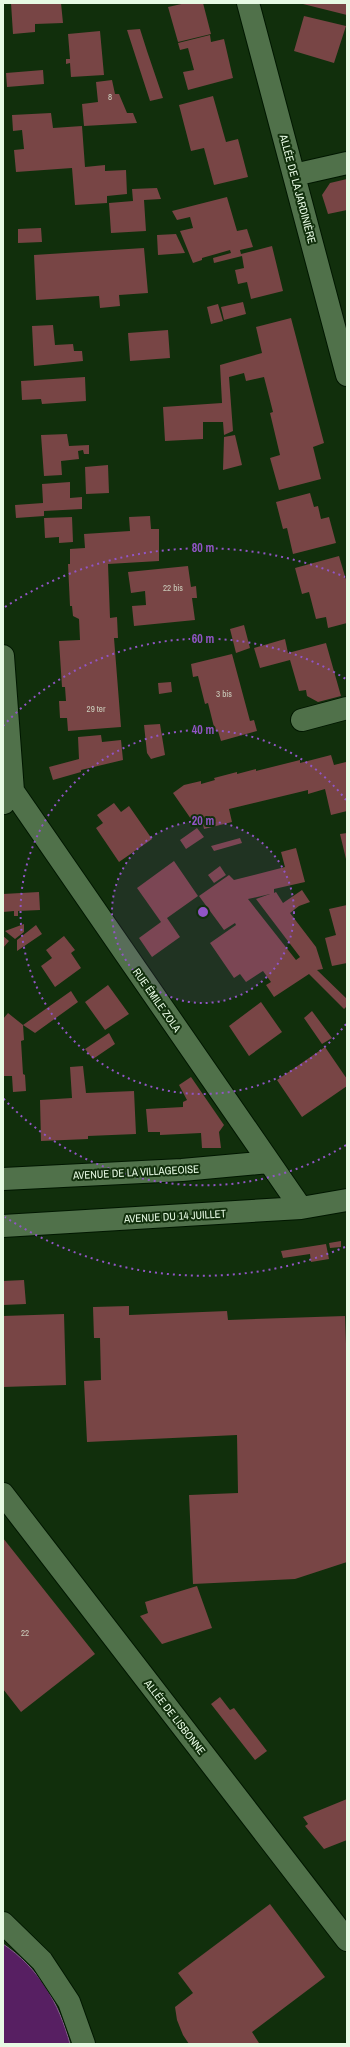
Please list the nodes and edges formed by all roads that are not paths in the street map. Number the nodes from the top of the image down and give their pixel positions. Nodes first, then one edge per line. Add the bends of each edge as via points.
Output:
1 (248, 3) edge
2 (347, 163) edge
3 (294, 175) junction
4 (347, 375) edge
5 (3, 656) edge
6 (347, 708) edge
7 (302, 720) dead end
8 (8, 798) edge
9 (269, 1162) junction
10 (3, 1179) edge
11 (347, 1200) edge
12 (301, 1208) junction
13 (3, 1226) edge
14 (3, 1494) edge
15 (4, 1922) edge
16 (347, 1940) edge
17 (84, 2044) edge

1 - 3 street, ALLÉE DE LA JARDINIÈRE
2 - 3 street
3 - 4 street, ALLÉE DE LA JARDINIÈRE
5 - 8 street
6 - 7 street
8 - 9 street, RUE ÉMILE ZOLA
9 - 10 street, AVENUE DE LA VILLAGEOISE via 182,1170
9 - 12 street, RUE ÉMILE ZOLA
11 - 12 street, AVENUE DU 14 JUILLET
12 - 13 street, AVENUE DU 14 JUILLET
14 - 16 street, ALLÉE DE LISBONNE
15 - 17 street via 42,1961 66,1996

